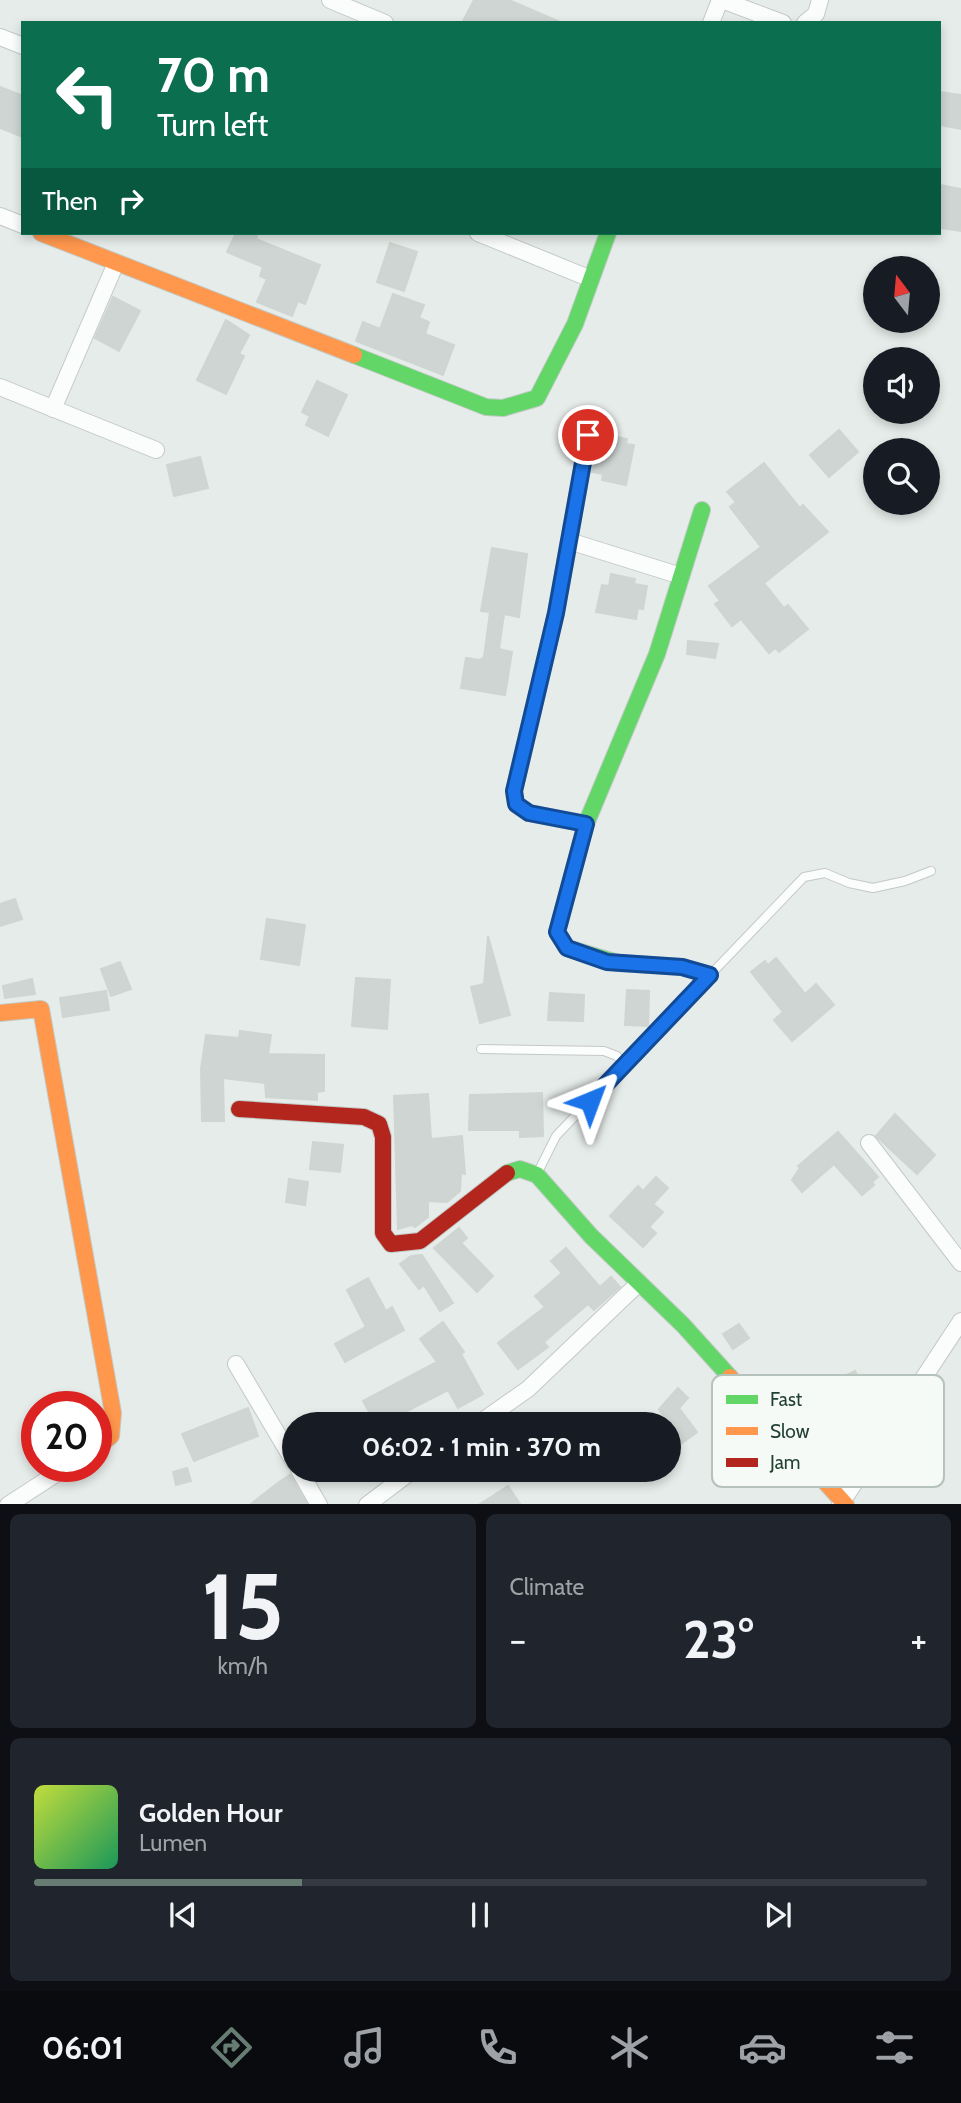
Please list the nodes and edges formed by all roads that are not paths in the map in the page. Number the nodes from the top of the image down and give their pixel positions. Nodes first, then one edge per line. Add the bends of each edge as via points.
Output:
1 (330, 0) edge
2 (721, 0) edge
3 (820, 0) edge
4 (380, 21) edge
5 (712, 21) edge
6 (778, 21) edge
7 (807, 21) edge
8 (0, 37) edge
9 (21, 45) edge
10 (0, 216) edge
11 (21, 224) edge
12 (46, 235) edge
13 (483, 235) edge
14 (607, 235) edge
15 (116, 263) junction
16 (591, 279) junction
17 (0, 387) edge
18 (53, 409) junction
19 (588, 435) dead end
20 (156, 450) dead end
21 (702, 510) dead end
22 (569, 541) junction
23 (681, 576) junction
24 (586, 824) junction
25 (931, 871) dead end
26 (710, 975) junction
27 (0, 1013) edge
28 (481, 1049) dead end
29 (624, 1065) junction
30 (239, 1108) dead end
31 (869, 1143) dead end
32 (537, 1175) junction
33 (961, 1263) edge
34 (639, 1283) junction
35 (961, 1321) edge
36 (236, 1364) dead end
37 (729, 1375) edge
38 (926, 1375) edge
39 (109, 1391) edge
40 (495, 1412) edge
41 (282, 1442) edge
42 (43, 1482) edge
43 (306, 1482) edge
44 (397, 1482) edge
45 (828, 1487) edge
46 (854, 1487) edge
47 (8, 1504) edge
48 (319, 1504) edge
49 (367, 1504) edge
50 (843, 1504) edge

1 - 4 street
2 - 5 street
2 - 6 street
3 - 7 street via 816,14
8 - 9 street
10 - 11 street
12 - 15 street
13 - 16 street
14 - 16 street
15 - 16 street via 486,410 537,398 575,324
15 - 18 street
17 - 18 street
18 - 20 street
19 - 22 street
21 - 23 street
22 - 23 street
22 - 24 street via 514,791 516,804 529,813
23 - 24 street via 657,654
24 - 26 street via 557,932 567,948 607,962 682,967
25 - 26 lane via 873,888 825,873 804,877
26 - 29 lane
27 - 39 street via 41,1009
28 - 29 lane via 604,1051
29 - 32 lane via 556,1136
30 - 32 street via 364,1117 379,1124 383,1137 383,1233 391,1244 420,1241 505,1174 520,1169
31 - 33 street
32 - 34 street
34 - 37 street
34 - 40 street via 528,1389
35 - 38 street
36 - 41 street
42 - 47 street
43 - 48 street
44 - 49 street
45 - 50 street
46 - 50 street

